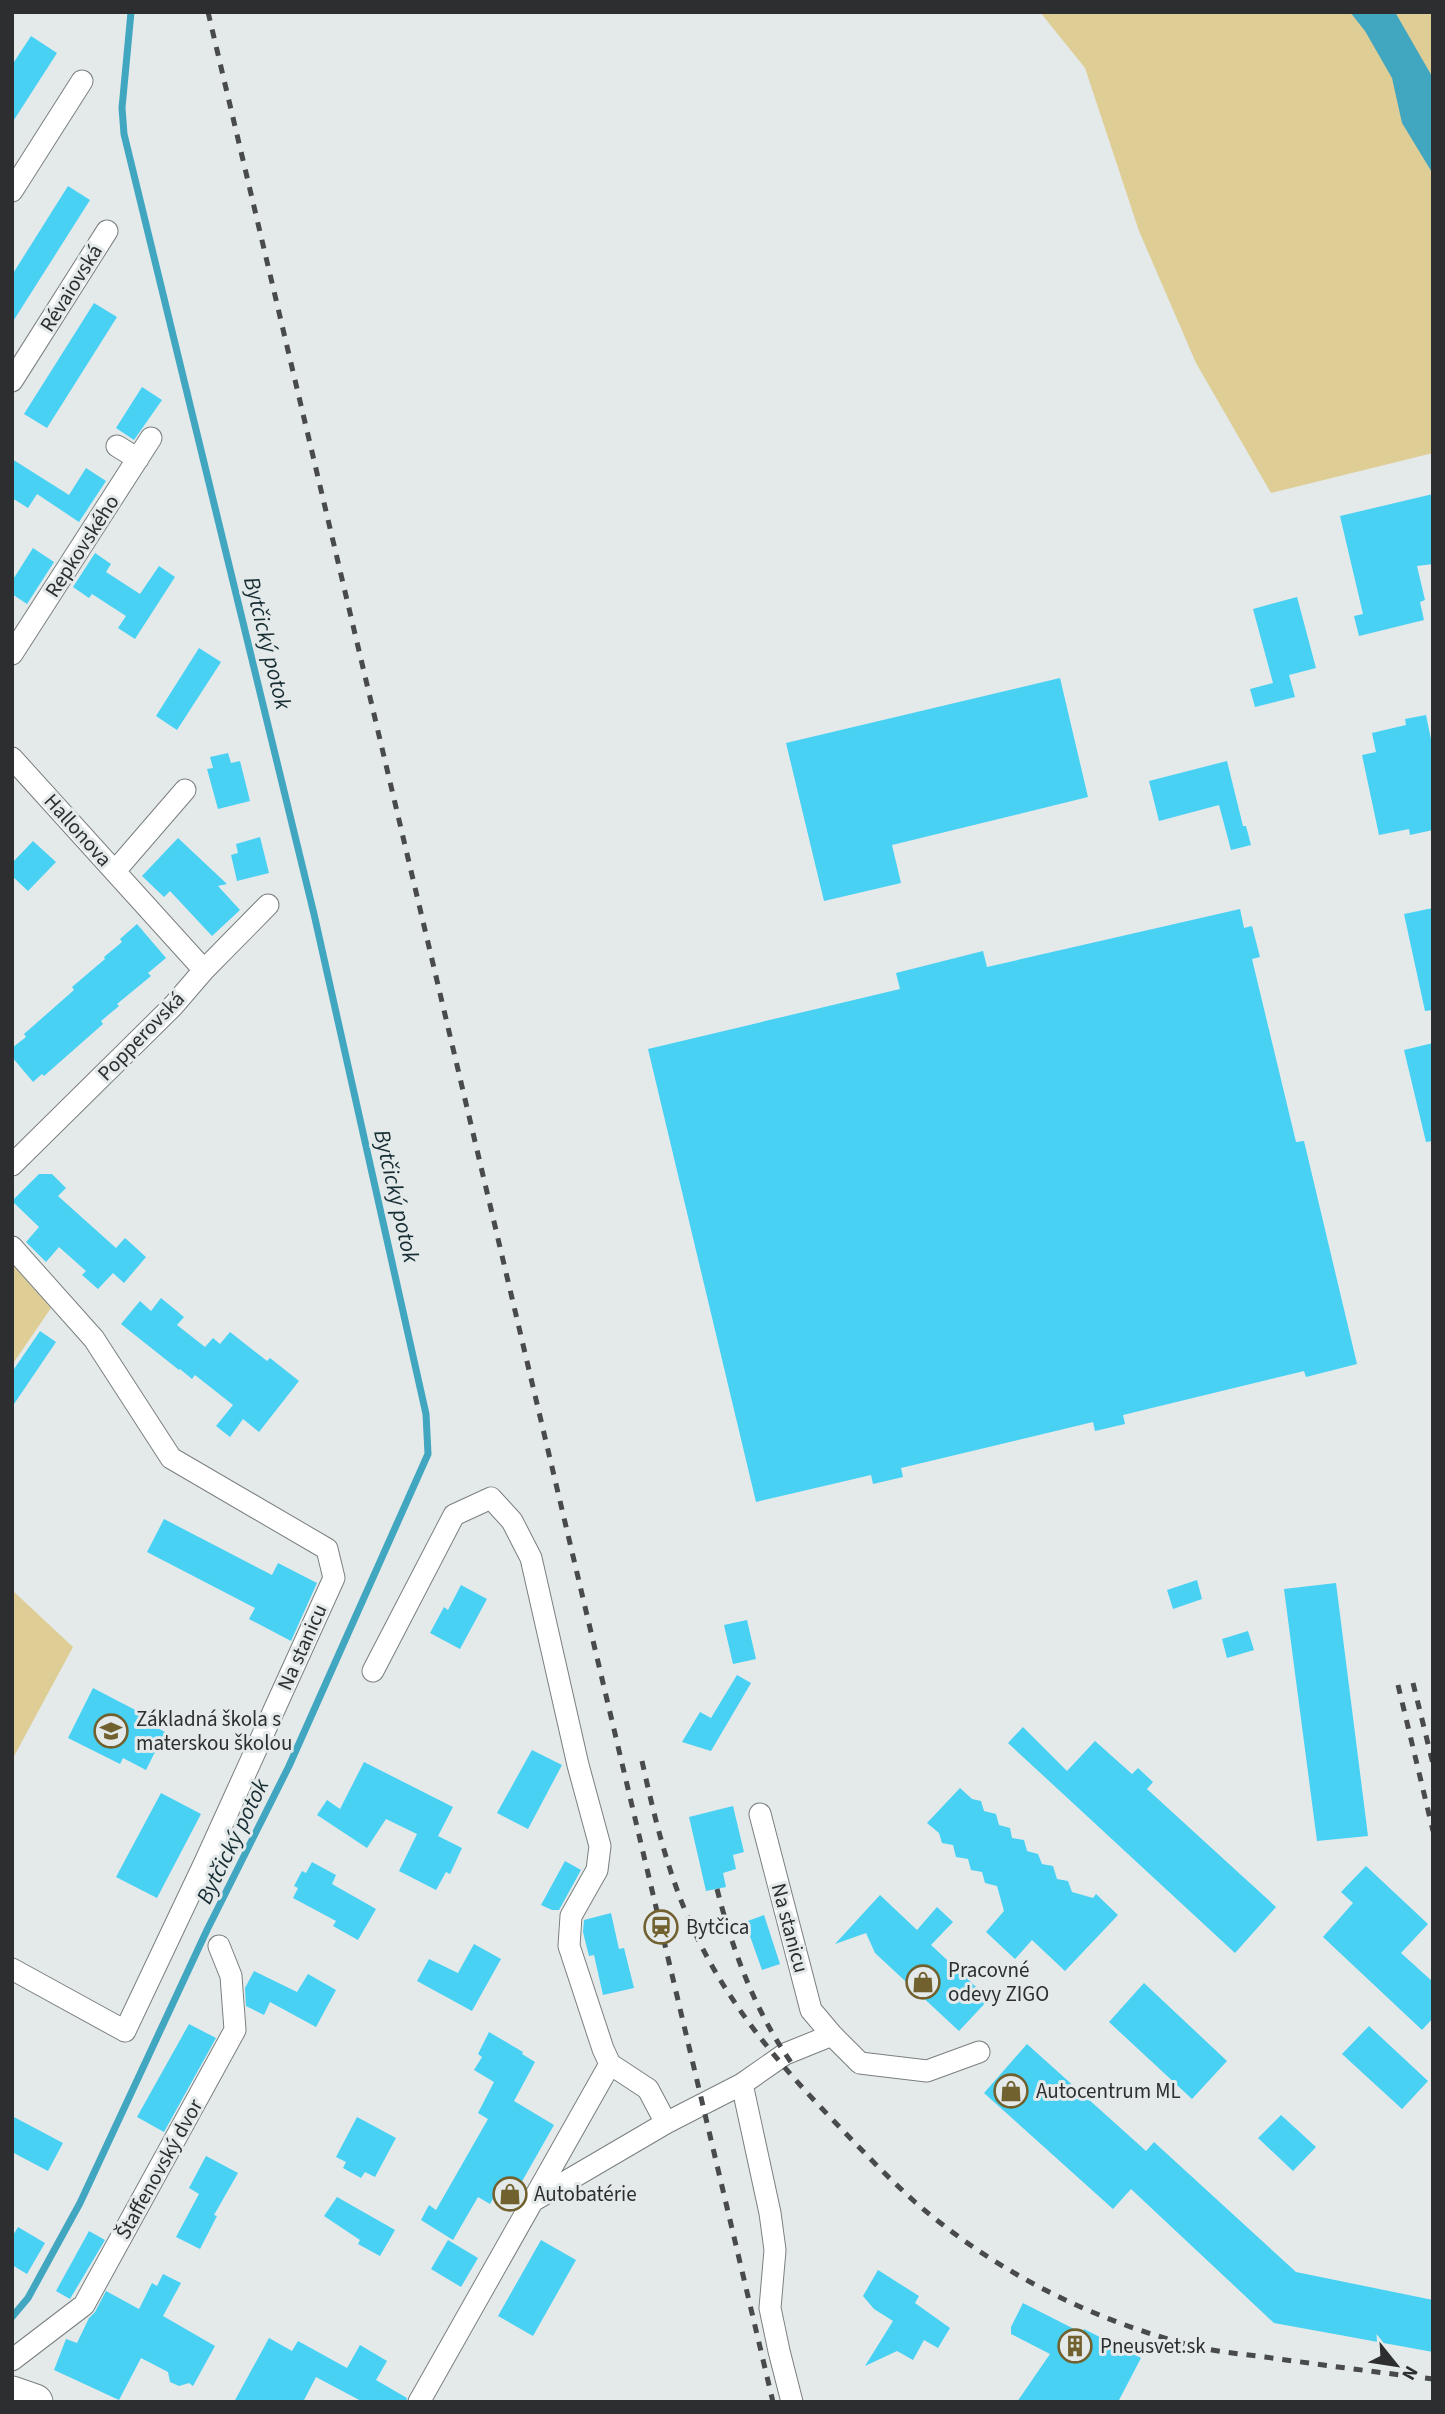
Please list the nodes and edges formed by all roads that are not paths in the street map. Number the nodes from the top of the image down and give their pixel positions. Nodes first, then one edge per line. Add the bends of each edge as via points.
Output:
1 (82, 81) dead end
2 (12, 191) edge
3 (107, 230) dead end
4 (12, 381) edge
5 (151, 438) dead end
6 (117, 446) dead end
7 (138, 459) junction
8 (12, 654) edge
9 (12, 758) edge
10 (186, 790) dead end
11 (115, 871) junction
12 (268, 905) dead end
13 (204, 970) junction
14 (12, 1165) edge
15 (12, 1247) edge
16 (373, 1671) dead end
17 (760, 1814) dead end
18 (219, 1946) dead end
19 (12, 1969) edge
20 (832, 2035) junction
21 (979, 2052) dead end
22 (610, 2064) junction
23 (742, 2084) junction
24 (666, 2123) junction
25 (530, 2203) junction
26 (12, 2360) edge
27 (12, 2394) edge
28 (35, 2402) edge
29 (419, 2402) edge
30 (792, 2402) edge

1 - 2 street
3 - 4 street, Révaiovská
5 - 7 street, Repkovského
6 - 7 street
7 - 8 street, Repkovského
9 - 11 street, Hallonova
10 - 11 street, Hallonova
11 - 13 street, Hallonova
12 - 13 street, Popperovská
13 - 14 street, Popperovská
15 - 19 street, Na stanicu via 94,1339 171,1458 327,1549 334,1578 125,2031
16 - 22 street via 454,1516 491,1498 512,1521 531,1558 600,1846 597,1870 571,1916 569,1946
17 - 20 street, Na stanicu via 811,2010
18 - 26 street, Štaffenovský dvor via 231,1976 235,2029 83,2305
20 - 21 street, Na stanicu via 860,2063 927,2071
20 - 23 street via 785,2054
22 - 24 street via 648,2089
22 - 25 street
23 - 24 street
23 - 30 street via 771,2213 775,2250 770,2308
24 - 25 street
25 - 29 street
27 - 28 main road

